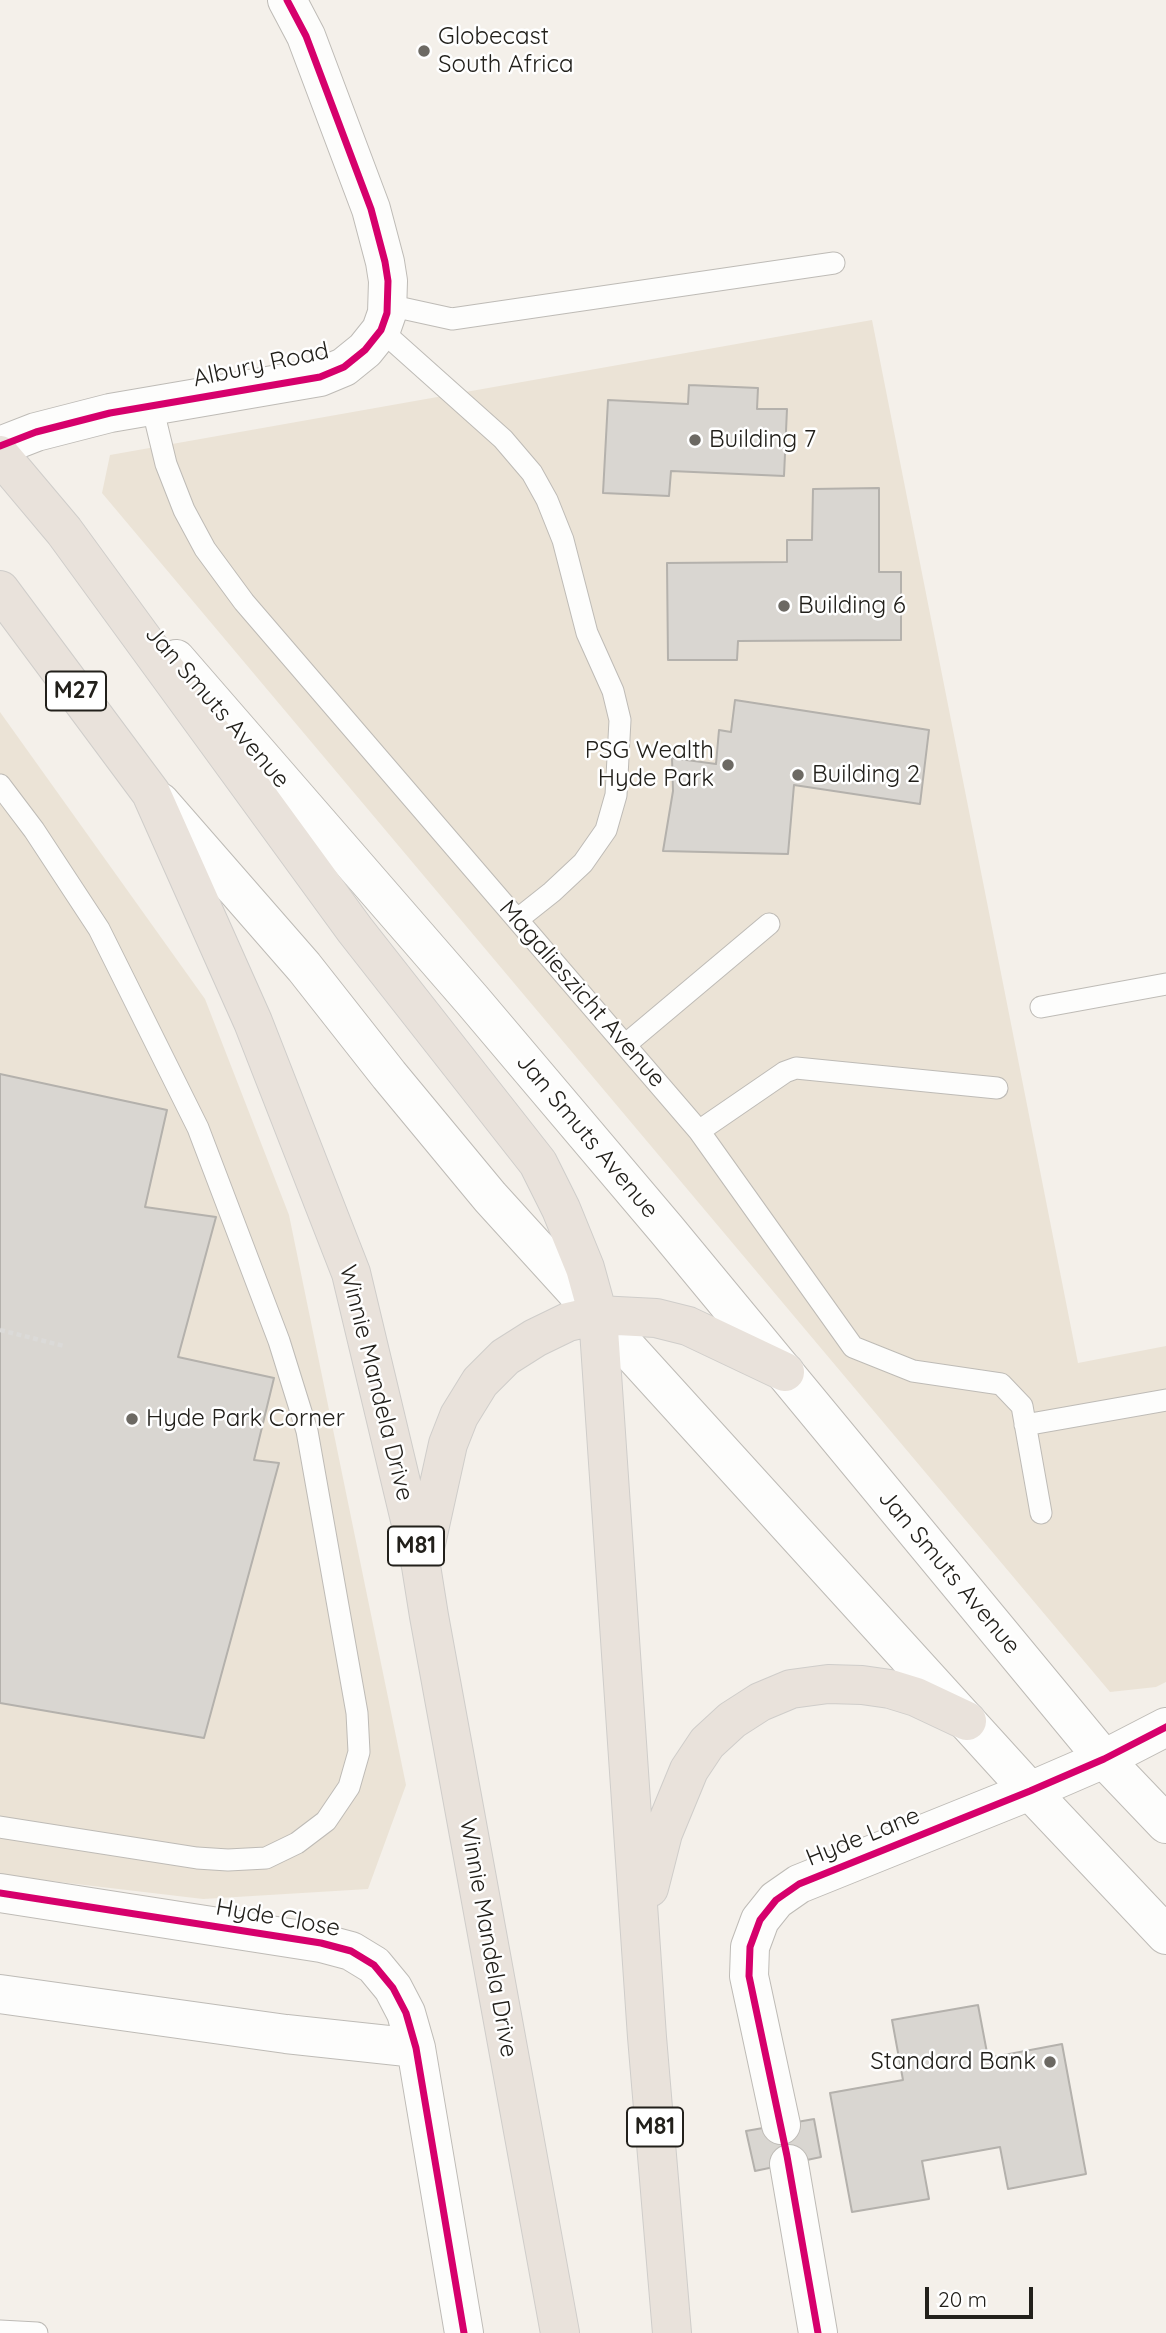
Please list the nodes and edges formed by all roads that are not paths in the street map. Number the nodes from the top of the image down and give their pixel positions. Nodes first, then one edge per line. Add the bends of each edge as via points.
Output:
1 (287, 0) edge
2 (834, 263) dead end
3 (384, 317) junction
4 (152, 405) junction
5 (0, 446) edge
6 (0, 455) edge
7 (64, 531) junction
8 (0, 590) edge
9 (0, 785) edge
10 (151, 793) junction
11 (518, 919) junction
12 (769, 924) dead end
13 (1166, 984) edge
14 (1041, 1007) dead end
15 (625, 1045) junction
16 (997, 1088) dead end
17 (699, 1131) junction
18 (598, 1315) junction
19 (785, 1372) junction
20 (1166, 1399) edge
21 (1026, 1425) junction
22 (1041, 1513) dead end
23 (421, 1566) junction
24 (967, 1721) junction
25 (1166, 1727) edge
26 (1104, 1759) junction
27 (1030, 1791) junction
28 (1166, 1824) edge
29 (0, 1827) edge
30 (0, 1894) edge
31 (641, 1920) junction
32 (1166, 1936) edge
33 (0, 1994) edge
34 (416, 2049) junction
35 (781, 2125) dead end
36 (789, 2164) dead end
37 (0, 2331) edge
38 (37, 2333) edge
39 (464, 2333) edge
40 (561, 2333) edge
41 (672, 2333) edge
42 (818, 2333) edge

1 - 3 main road via 306,36 371,209 386,262
2 - 3 lane via 452,319
3 - 4 main road, Albury Road via 365,350 344,367 320,376
3 - 11 lane via 532,472 563,540 587,633 613,691 620,720 616,795 606,830 583,863
4 - 5 main road, Albury Road via 36,432
4 - 11 lane, Magalieszicht Avenue via 166,464 205,549 244,602
6 - 7 main road, Jan Smuts Avenue
7 - 18 main road via 355,930 538,1163 585,1268
7 - 19 main road, Jan Smuts Avenue via 482,1011
8 - 10 main road, M27
9 - 29 lane via 99,929 198,1128 279,1341 307,1431 357,1713 359,1752 349,1787 326,1821 297,1843 266,1858 197,1858
10 - 18 main road, M27 via 304,967 491,1197
10 - 23 main road, Winnie Mandela Drive / M81 via 253,1022 351,1273
11 - 15 lane, Magalieszicht Avenue
12 - 15 lane
13 - 14 lane
15 - 17 lane, Magalieszicht Avenue
16 - 17 lane via 796,1068
17 - 21 lane, Magalieszicht Avenue via 853,1347 913,1371 1001,1384 1022,1406
18 - 19 main road via 656,1318 688,1326
18 - 23 main road via 568,1322 535,1338 505,1357 480,1382 448,1444
18 - 24 main road, M27
18 - 31 main road, M81
19 - 26 main road, Jan Smuts Avenue
20 - 21 lane
21 - 22 lane, Magalieszicht Avenue
23 - 40 main road, Winnie Mandela Drive / M81
24 - 27 main road, M27
24 - 31 main road via 916,1697 862,1685 791,1689 760,1702 707,1743 688,1770 663,1833
25 - 26 main road, Hyde Lane
26 - 27 main road, Hyde Lane
26 - 28 main road, Jan Smuts Avenue
27 - 32 main road, M27
27 - 35 main road, Hyde Lane via 799,1884 776,1900 760,1920 750,1947 749,1976
30 - 34 main road, Hyde Close via 351,1951 374,1965 393,1987
31 - 41 main road, M81
33 - 34 main road
34 - 39 main road, Hyde Close
36 - 42 main road
37 - 38 lane

